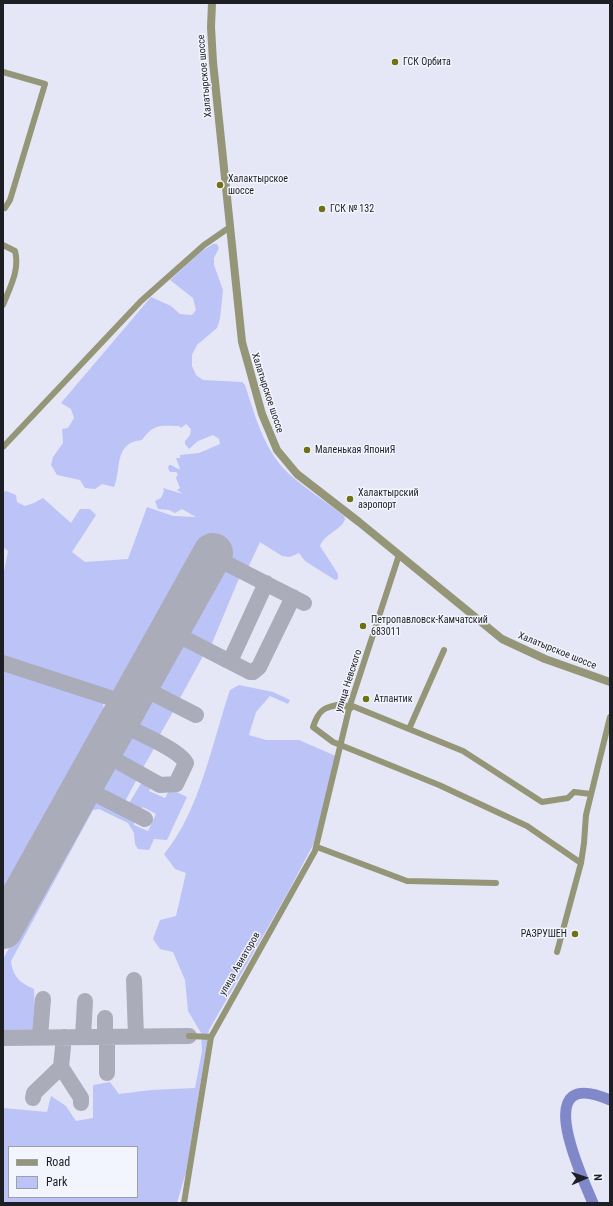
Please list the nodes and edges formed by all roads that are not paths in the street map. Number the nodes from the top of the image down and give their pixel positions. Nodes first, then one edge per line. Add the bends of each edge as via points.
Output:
1 (212, 3) edge
2 (3, 72) edge
3 (4, 209) edge
4 (230, 227) junction
5 (3, 245) edge
6 (3, 304) edge
7 (3, 447) edge
8 (399, 555) junction
9 (444, 650) dead end
10 (610, 682) edge
11 (350, 707) junction
12 (610, 717) edge
13 (409, 729) junction
14 (341, 744) junction
15 (591, 794) junction
16 (317, 846) junction
17 (581, 863) junction
18 (496, 883) dead end
19 (557, 952) dead end
20 (189, 1036) dead end
21 (211, 1037) junction
22 (184, 1203) edge

1 - 4 street, Халатырское шоссе via 213,62
2 - 3 street via 45,84 10,200
4 - 7 street via 199,249 141,301
4 - 8 street, Халатырское шоссе via 242,342 255,393 272,441 297,474
5 - 6 street via 16,251 18,261
8 - 10 street, Халатырское шоссе via 502,639 545,659
8 - 11 street, улица Невского
9 - 13 street
11 - 13 street
11 - 14 street, улица Невского
11 - 14 street via 343,704 327,706 316,716 312,727 333,742
12 - 15 street
13 - 15 street via 463,751 542,802 568,798 574,792
14 - 16 street, улица Авиаторов
14 - 17 street via 439,785 527,826
15 - 17 street
16 - 18 street via 407,881
16 - 21 street, улица Авиаторов
17 - 19 street
20 - 21 street
21 - 22 street, улица Авиаторов

